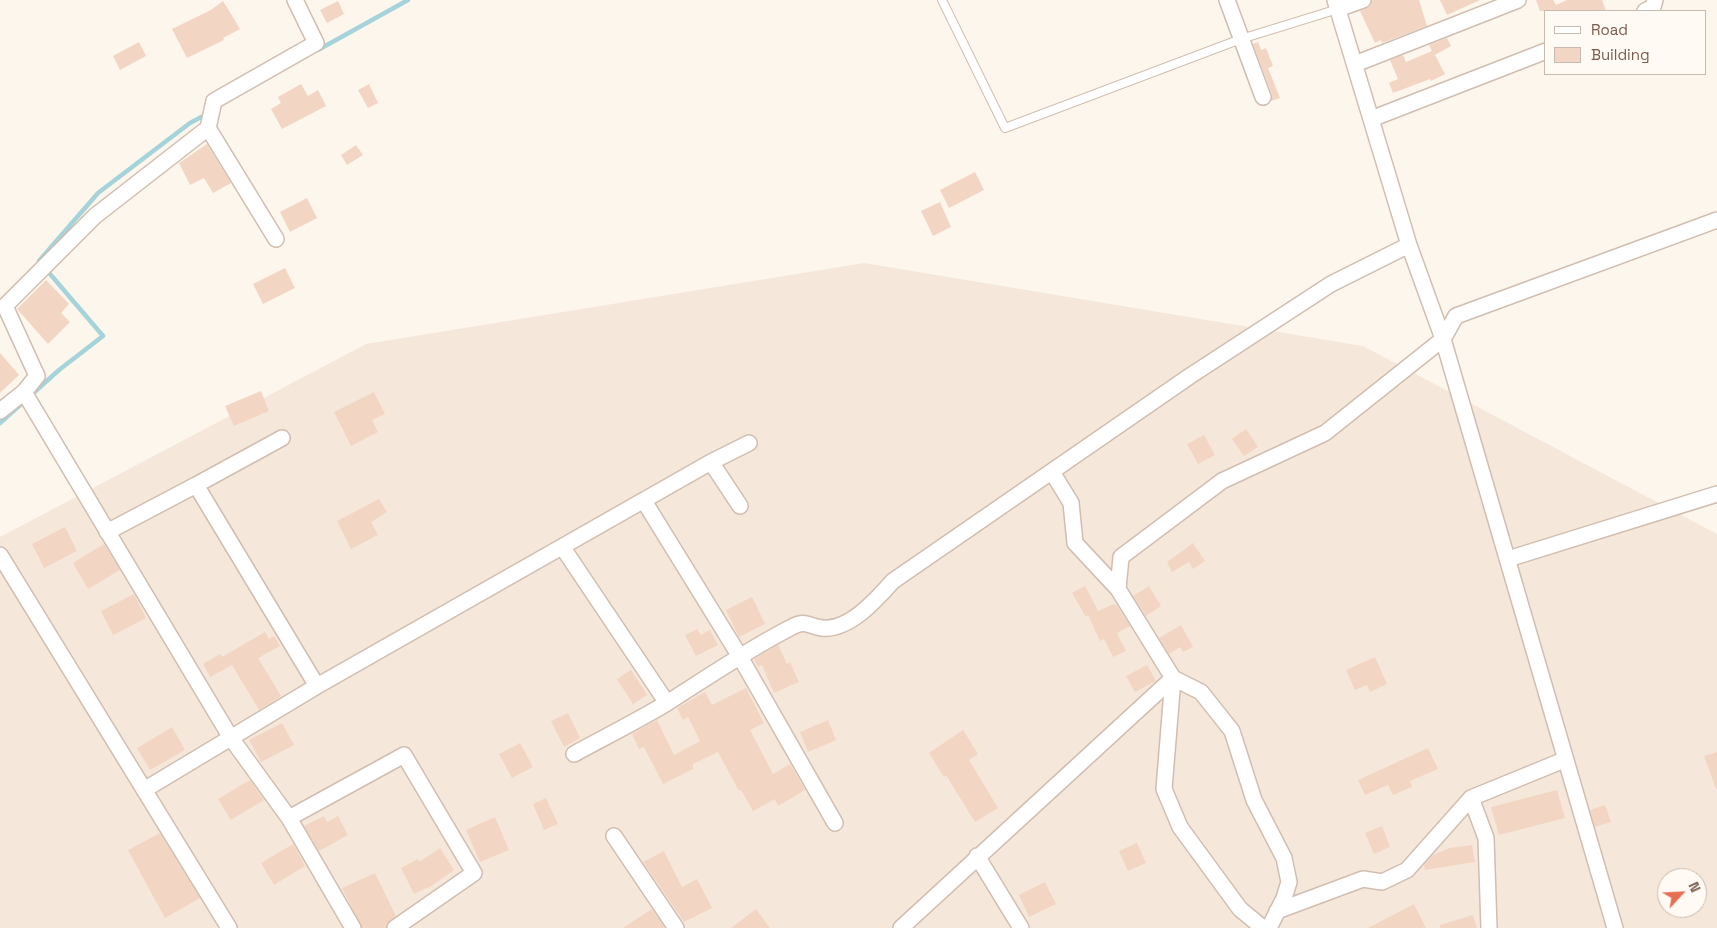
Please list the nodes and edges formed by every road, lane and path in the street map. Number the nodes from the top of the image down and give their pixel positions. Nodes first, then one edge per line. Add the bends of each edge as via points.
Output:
1 (294, 0) edge
2 (942, 0) edge
3 (1227, 0) edge
4 (1363, 0) edge
5 (1518, 0) edge
6 (1655, 0) edge
7 (1337, 5) edge
8 (1647, 10) edge
9 (1241, 39) junction
10 (1544, 52) edge
11 (1355, 64) junction
12 (1262, 97) dead end
13 (1371, 119) junction
14 (209, 123) junction
15 (1717, 220) edge
16 (276, 238) dead end
17 (1409, 244) junction
18 (1443, 339) junction
19 (27, 396) junction
20 (0, 410) edge
21 (282, 438) dead end
22 (749, 443) dead end
23 (711, 462) junction
24 (1052, 472) junction
25 (196, 485) junction
26 (1717, 494) edge
27 (644, 501) junction
28 (740, 506) dead end
29 (107, 532) junction
30 (563, 548) junction
31 (0, 555) edge
32 (1508, 559) junction
33 (1118, 588) junction
34 (739, 655) junction
35 (1173, 678) junction
36 (317, 686) junction
37 (667, 703) junction
38 (231, 738) junction
39 (574, 754) dead end
40 (1564, 760) junction
41 (144, 790) junction
42 (1471, 798) junction
43 (289, 818) junction
44 (834, 823) dead end
45 (614, 836) dead end
46 (976, 856) junction
47 (1277, 911) junction
48 (228, 928) edge
49 (352, 928) edge
50 (395, 928) edge
51 (676, 928) edge
52 (901, 928) edge
53 (1021, 928) edge
54 (1263, 928) edge
55 (1269, 928) edge
56 (1489, 928) edge
57 (1615, 928) edge

1 - 14 street via 316,43 239,85 214,103
2 - 9 lane via 1005,128
3 - 9 street
4 - 7 street
5 - 11 street
6 - 8 street via 1653,7
7 - 9 lane
7 - 11 street
9 - 12 street
10 - 13 street
11 - 13 street
13 - 17 street
14 - 16 street
14 - 19 street via 95,216 5,306 38,376
15 - 18 street via 1456,316
17 - 18 street
17 - 24 street via 1331,284
18 - 32 street
18 - 33 street via 1325,433 1222,481 1121,557
19 - 20 street
19 - 29 street
21 - 25 street
22 - 23 street
23 - 27 street
23 - 28 street
24 - 33 street via 1071,503 1075,543
24 - 34 street via 893,581 870,606 844,623 823,628 806,622
25 - 29 street
25 - 36 street
26 - 32 street
27 - 30 street
27 - 34 street
29 - 38 street
30 - 36 street
30 - 37 street
31 - 41 street
32 - 40 street
33 - 35 street
34 - 37 street
34 - 44 street
35 - 46 street
35 - 47 street via 1201,692 1232,731 1254,800 1284,858 1289,882
35 - 54 street via 1164,789 1180,827 1240,909
36 - 38 street
37 - 39 street
38 - 41 street
38 - 43 street
40 - 42 street
40 - 57 street
41 - 48 street
42 - 47 street via 1407,870 1382,882 1364,879
42 - 56 street via 1486,838
43 - 49 street
43 - 50 street via 404,755 474,873
45 - 51 street
46 - 52 street
46 - 53 street
47 - 55 street

